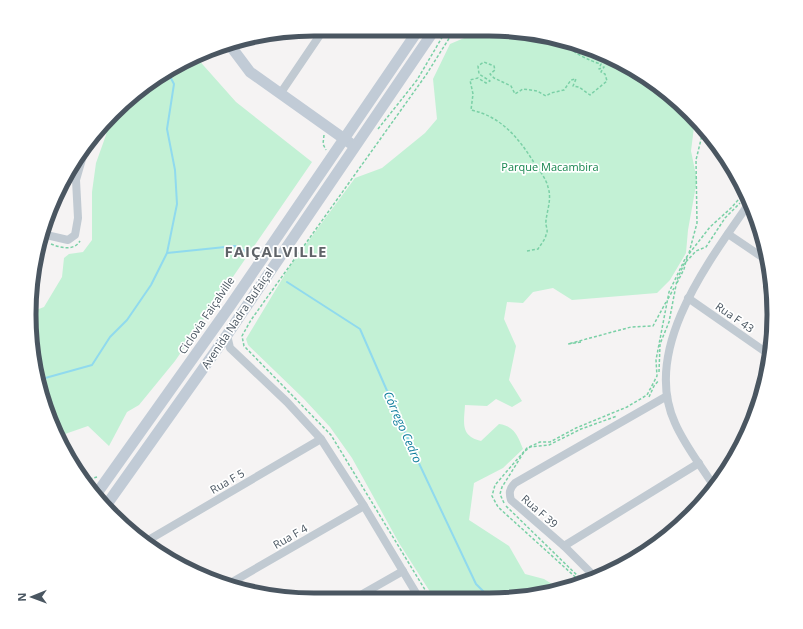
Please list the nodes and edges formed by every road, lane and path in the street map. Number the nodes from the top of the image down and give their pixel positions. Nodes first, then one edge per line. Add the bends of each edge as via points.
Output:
1 (319, 36) edge
2 (414, 36) edge
3 (430, 36) edge
4 (451, 36) edge
5 (232, 48) edge
6 (569, 48) edge
7 (280, 94) junction
8 (322, 132) dead end
9 (702, 136) edge
10 (345, 139) junction
11 (355, 147) junction
12 (327, 153) dead end
13 (81, 163) edge
14 (741, 197) edge
15 (744, 203) edge
16 (744, 204) edge
17 (728, 234) junction
18 (47, 235) edge
19 (528, 251) dead end
20 (761, 256) edge
21 (688, 298) junction
22 (227, 335) junction
23 (580, 342) dead end
24 (765, 351) edge
25 (667, 396) junction
26 (631, 409) dead end
27 (622, 414) dead end
28 (321, 439) junction
29 (699, 463) junction
30 (102, 474) dead end
31 (90, 479) edge
32 (711, 481) edge
33 (97, 488) edge
34 (109, 502) edge
35 (364, 506) junction
36 (150, 539) edge
37 (564, 546) junction
38 (403, 571) junction
39 (591, 573) edge
40 (578, 578) edge
41 (579, 578) edge
42 (234, 581) edge
43 (364, 593) edge
44 (416, 593) edge
45 (427, 593) edge

1 - 7 street
2 - 10 main road, Avenida Nadra Bufaiçal
3 - 11 main road, Avenida Nadra Bufaiçal
4 - 45 path via 426,75 250,320 242,336 244,346 331,435
5 - 7 main road via 250,72
6 - 19 path via 594,63 601,64 599,69 604,67 601,72 605,74 607,81 590,95 573,86 576,79 571,80 564,90 546,96 523,89 515,94 511,86 490,74 495,70 494,66 484,62 478,66 479,74 490,81 486,83 478,78 470,80 473,94 471,110 482,112 513,134 539,169 549,188 546,236 538,248
7 - 10 main road
8 - 12 path via 322,144
9 - 23 path via 696,160 697,223 684,269 653,326 631,327 568,344
10 - 11 main road
10 - 33 main road, Avenida Nadra Bufaiçal
11 - 22 main road, Avenida Nadra Bufaiçal
13 - 18 street via 76,180 78,228 75,235 68,240
14 - 40 path via 710,227 685,259 669,292 656,360 657,376 647,395 627,407 550,442 540,442 527,448 494,485 492,496 498,507
15 - 26 path via 725,218 706,247 696,251 684,264 677,280 669,322 660,344 659,380 650,397
16 - 17 street
17 - 20 street
17 - 21 street
21 - 24 street, Rua F 43
21 - 25 street via 668,351
22 - 28 street via 230,348 287,402
22 - 34 main road, Avenida Nadra Bufaiçal
25 - 29 street via 675,423
25 - 37 street, Rua F 39 via 510,488 511,500
27 - 41 path via 581,429 549,446 530,447 518,459 500,494 507,508
28 - 35 street
28 - 36 street, Rua F 5
29 - 32 street
29 - 37 street
30 - 31 path
35 - 38 street
35 - 42 street, Rua F 4
37 - 39 street
38 - 43 street
38 - 44 street

